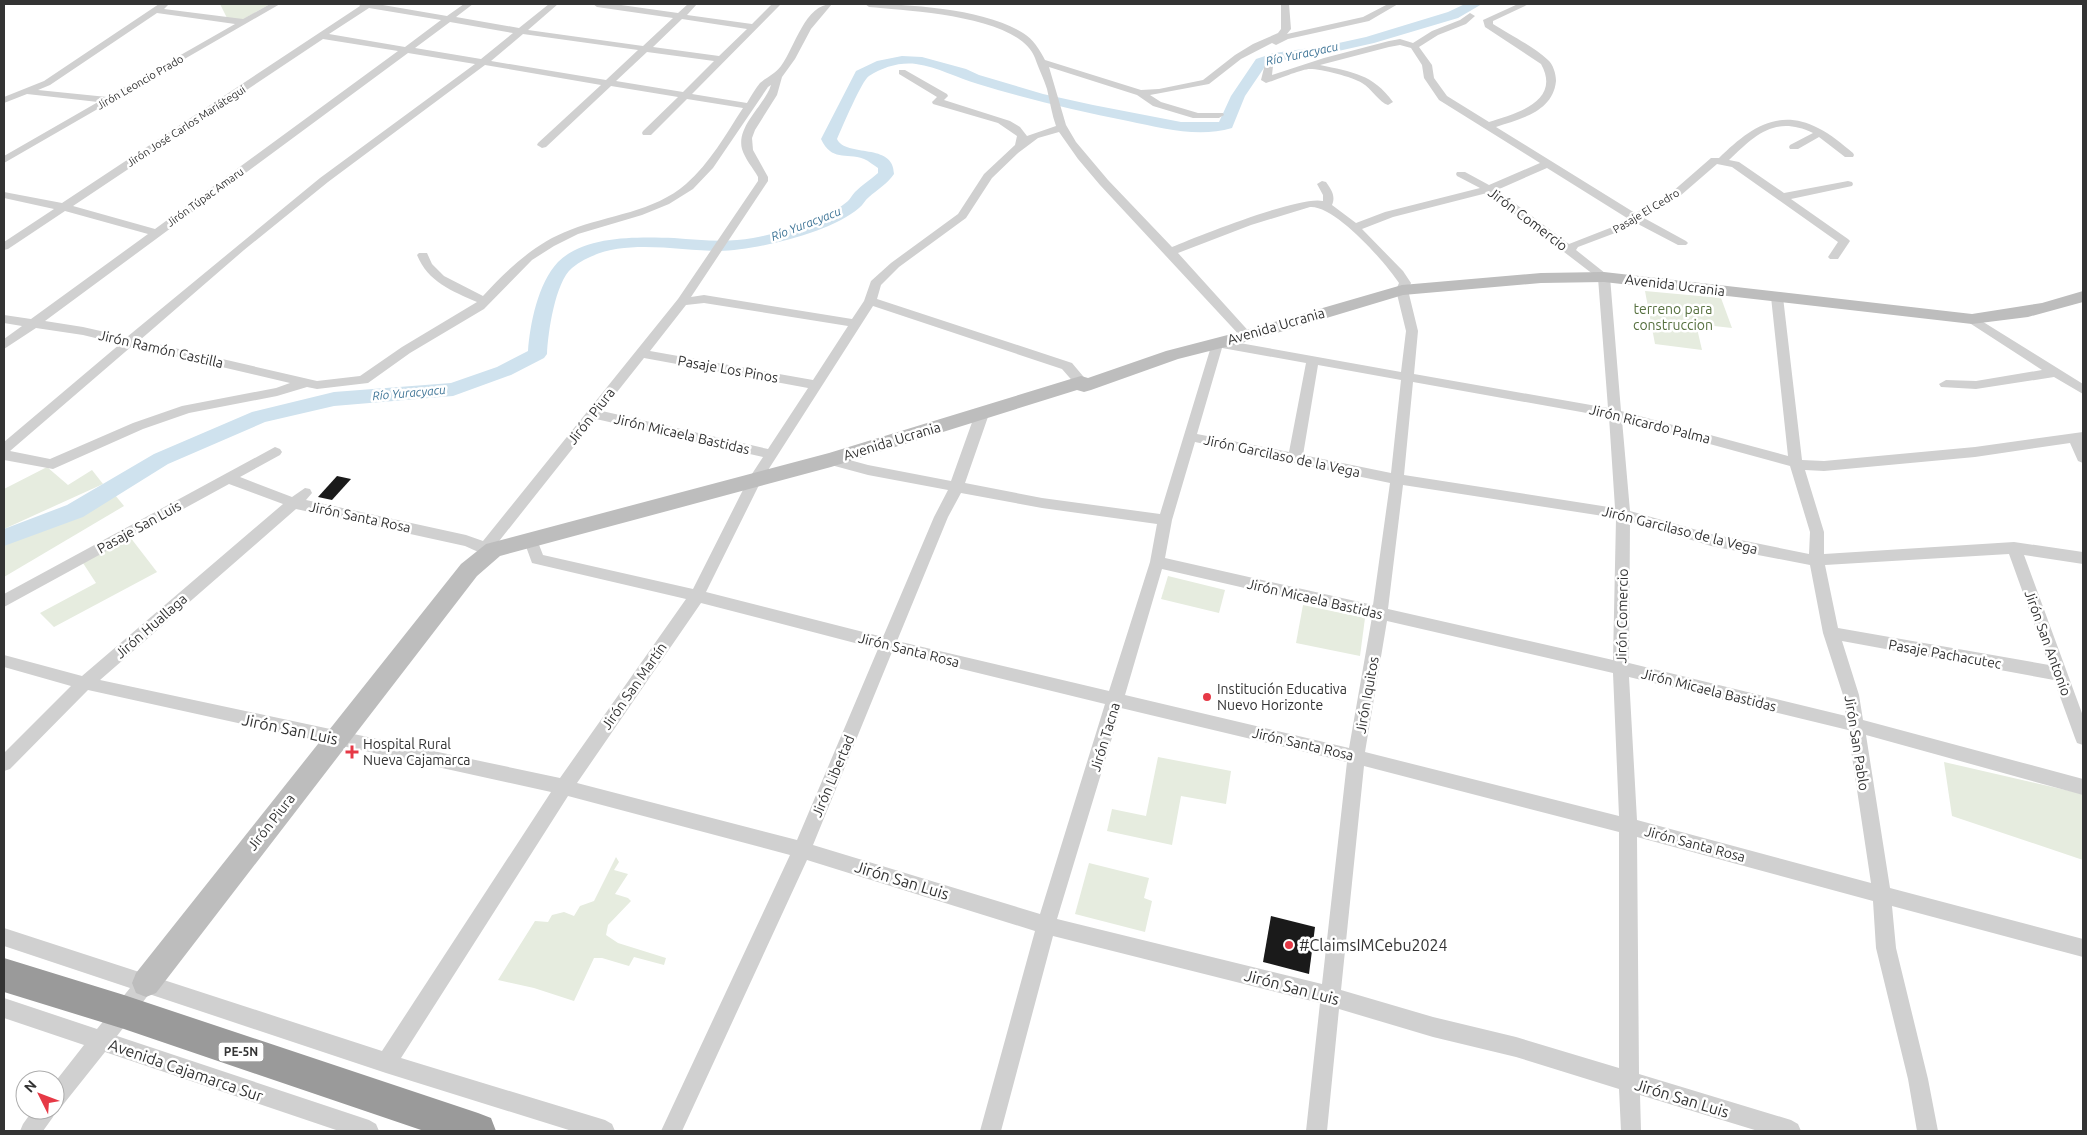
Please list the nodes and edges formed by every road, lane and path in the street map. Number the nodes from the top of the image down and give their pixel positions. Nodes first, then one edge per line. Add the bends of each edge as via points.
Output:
1 (166, 4) edge
2 (276, 4) edge
3 (367, 4) edge
4 (470, 4) edge
5 (554, 4) edge
6 (597, 4) edge
7 (693, 4) edge
8 (777, 4) edge
9 (828, 4) edge
10 (869, 4) edge
11 (1285, 4) edge
12 (1394, 4) edge
13 (1525, 4) edge
14 (155, 10) junction
15 (680, 16) junction
16 (1470, 16) dead end
17 (451, 18) junction
18 (244, 22) junction
19 (753, 27) junction
20 (519, 31) junction
21 (322, 36) junction
22 (1414, 46) junction
23 (645, 47) junction
24 (407, 49) junction
25 (1245, 53) junction
26 (719, 59) junction
27 (1040, 61) junction
28 (482, 63) junction
29 (1268, 66) dead end
30 (1312, 66) junction
31 (902, 72) dead end
32 (777, 77) junction
33 (607, 82) junction
34 (28, 91) junction
35 (1140, 94) junction
36 (687, 96) junction
37 (4, 100) edge
38 (108, 100) junction
39 (1388, 102) dead end
40 (750, 106) junction
41 (1219, 115) dead end
42 (1487, 126) junction
43 (1062, 128) junction
44 (647, 133) dead end
45 (1820, 133) junction
46 (542, 145) dead end
47 (1020, 147) junction
48 (1794, 147) dead end
49 (1849, 155) dead end
50 (4, 160) edge
51 (1719, 160) junction
52 (1547, 164) junction
53 (1462, 174) dead end
54 (1322, 184) dead end
55 (1848, 184) dead end
56 (1489, 189) junction
57 (4, 195) edge
58 (1782, 197) junction
59 (1326, 206) junction
60 (63, 207) junction
61 (1635, 218) junction
62 (1354, 228) junction
63 (156, 233) junction
64 (1682, 243) dead end
65 (4, 247) edge
66 (1570, 251) junction
67 (1171, 252) junction
68 (423, 255) dead end
69 (1834, 257) dead end
70 (1604, 277) junction
71 (1402, 290) junction
72 (2083, 296) edge
73 (1777, 297) junction
74 (485, 301) junction
75 (870, 301) junction
76 (682, 302) junction
77 (4, 318) edge
78 (1972, 319) junction
79 (34, 323) junction
80 (855, 323) junction
81 (1247, 336) junction
82 (128, 342) junction
83 (1217, 343) junction
84 (4, 345) edge
85 (641, 353) junction
86 (1312, 360) junction
87 (2057, 373) junction
88 (1406, 377) junction
89 (1081, 382) junction
90 (311, 384) junction
91 (1946, 384) dead end
92 (816, 385) junction
93 (2083, 390) edge
94 (593, 414) junction
95 (982, 414) junction
96 (1616, 414) junction
97 (1190, 437) junction
98 (2079, 438) edge
99 (4, 449) edge
100 (275, 452) dead end
101 (771, 454) junction
102 (4, 455) edge
103 (2083, 458) edge
104 (1295, 459) junction
105 (831, 460) junction
106 (1796, 464) junction
107 (228, 478) junction
108 (1397, 479) junction
109 (754, 480) junction
110 (956, 488) junction
111 (299, 498) junction
112 (1623, 514) junction
113 (1165, 520) junction
114 (531, 541) junction
115 (2014, 548) junction
116 (489, 549) junction
117 (2083, 558) edge
118 (1816, 560) junction
119 (1157, 562) junction
120 (697, 596) junction
121 (4, 602) edge
122 (1380, 614) junction
123 (1831, 633) junction
124 (888, 645) junction
125 (4, 661) edge
126 (1621, 668) junction
127 (2059, 674) junction
128 (85, 683) junction
129 (1116, 700) junction
130 (1855, 725) junction
131 (2083, 738) edge
132 (336, 739) junction
133 (1356, 757) junction
134 (4, 764) edge
135 (564, 787) junction
136 (2083, 787) edge
137 (1628, 826) junction
138 (802, 850) junction
139 (1882, 895) junction
140 (1046, 925) junction
141 (4, 937) edge
142 (2083, 948) edge
143 (4, 975) edge
144 (146, 983) junction
145 (1329, 996) junction
146 (4, 1008) edge
147 (124, 1012) junction
148 (101, 1041) junction
149 (386, 1063) junction
150 (1629, 1082) junction
151 (65, 1086) edge
152 (38, 1120) edge
153 (343, 1127) edge
154 (30, 1131) edge
155 (368, 1131) edge
156 (478, 1131) edge
157 (605, 1131) edge
158 (671, 1131) edge
159 (990, 1131) edge
160 (1316, 1131) edge
161 (1631, 1131) edge
162 (1791, 1131) edge
163 (1927, 1131) edge

1 - 14 street
2 - 18 street, Jirón Leoncio Prado
3 - 17 street
3 - 21 street, Jirón José Carlos Mariátegui
4 - 17 street, Jirón Túpac Amaru
5 - 20 street
6 - 15 street
7 - 15 street
8 - 19 street
9 - 32 street via 816,13
10 - 27 street via 976,19 997,25 1021,36 1035,49
11 - 25 street via 1286,29 1281,35
12 - 25 street via 1366,19 1285,37
13 - 42 street via 1495,16 1488,20 1488,25 1545,62 1551,72 1551,84 1542,104 1533,111
14 - 18 street
14 - 34 street via 47,83
15 - 19 street
15 - 23 street
16 - 22 street
17 - 20 street
17 - 24 street, Jirón Túpac Amaru
18 - 38 street, Jirón Leoncio Prado
19 - 26 street
20 - 23 street
20 - 28 street
21 - 24 street
21 - 60 street, Jirón José Carlos Mariátegui
22 - 30 street via 1400,42
22 - 42 street via 1443,98
23 - 26 street
23 - 33 street
24 - 28 street
24 - 63 street, Jirón Túpac Amaru
25 - 35 street via 1206,82
26 - 36 street
27 - 35 street
27 - 43 street
28 - 33 street
28 - 82 street via 362,150
29 - 30 street via 1266,80
30 - 39 street via 1362,78
31 - 47 street via 943,96 938,102 1000,119 1014,127 1022,135
32 - 40 street via 764,85
32 - 76 street, Jirón Piura via 777,87 748,133 746,144 763,181
33 - 36 street
33 - 46 street
34 - 37 street
34 - 38 street
35 - 41 street via 1157,104 1197,116
36 - 40 street
36 - 44 street
38 - 50 street, Jirón Leoncio Prado
40 - 74 street via 708,166 689,187 665,202 574,232 550,244 528,258
42 - 52 street
43 - 47 street, Jirón San Martín via 1034,136
43 - 67 street via 1120,200
45 - 48 street
45 - 49 street, Pasaje El Cedro
45 - 51 street, Pasaje El Cedro via 1800,124 1770,123
47 - 75 street, Jirón San Martín via 988,176 962,216 895,265 875,284
51 - 58 street via 1735,164
51 - 61 street, Pasaje El Cedro via 1676,194
52 - 56 street
52 - 61 street
53 - 56 street, Jirón Comercio
54 - 59 street via 1328,194
55 - 58 street
56 - 62 street via 1389,214
56 - 66 street, Jirón Comercio
57 - 60 street
58 - 69 street via 1844,241
59 - 62 street
59 - 67 street via 1316,202 1287,209
60 - 63 street
60 - 65 street, Jirón José Carlos Mariátegui
61 - 64 street
61 - 66 street, Pasaje El Cedro via 1574,246
62 - 71 street, Jirón Iquitos via 1399,274 1405,283
63 - 79 street, Jirón Túpac Amaru
66 - 70 street, Jirón Comercio
67 - 81 street
68 - 74 street via 438,278
70 - 71 main road, Avenida Ucrania via 1541,278
70 - 73 main road, Avenida Ucrania
70 - 96 street, Jirón Comercio
71 - 81 main road, Avenida Ucrania
71 - 88 street, Jirón Iquitos via 1412,331
72 - 78 main road, Avenida Ucrania via 2031,312
73 - 78 main road, Avenida Ucrania
73 - 106 street, Jirón San Pablo
74 - 90 street via 363,380
75 - 80 street, Jirón San Martín
75 - 89 street via 1066,366
76 - 80 street via 704,299
76 - 85 street, Jirón Piura
77 - 79 street, Jirón Ramón Castilla
78 - 87 street
79 - 82 street, Jirón Ramón Castilla
79 - 84 street, Jirón Túpac Amaru
80 - 92 street, Jirón San Martín
81 - 83 main road, Avenida Ucrania
82 - 90 street, Jirón Ramón Castilla
82 - 99 street
83 - 86 street, Jirón Ricardo Palma
83 - 89 main road, Avenida Ucrania via 1084,386
83 - 97 street, Jirón Tacna
85 - 92 street, Pasaje Los Pinos
85 - 94 street, Jirón Piura
86 - 88 street, Jirón Ricardo Palma
86 - 104 street
87 - 91 street via 1976,385
87 - 93 street
88 - 96 street, Jirón Ricardo Palma
88 - 108 street, Jirón Iquitos
89 - 95 main road, Avenida Ucrania
90 - 102 street via 187,409 138,426 52,464
92 - 101 street, Jirón San Martín
94 - 101 street, Jirón Micaela Bastidas
94 - 116 street, Jirón Piura
95 - 105 main road, Avenida Ucrania
95 - 110 street, Jirón Libertad
96 - 106 street, Jirón Ricardo Palma via 1777,456
96 - 112 street, Jirón Comercio
97 - 104 street, Jirón Garcilaso de la Vega
97 - 113 street, Jirón Tacna
98 - 103 street
98 - 106 street, Jirón Ricardo Palma via 1975,452 1824,466
100 - 107 street, Pasaje San Luis
101 - 109 street, Jirón San Martín
104 - 108 street, Jirón Garcilaso de la Vega
105 - 109 main road, Avenida Ucrania
105 - 110 street
106 - 118 street, Jirón San Pablo via 1817,532
107 - 111 street, Jirón Santa Rosa
107 - 121 street, Pasaje San Luis
108 - 112 street, Jirón Garcilaso de la Vega
108 - 122 street, Jirón Iquitos
109 - 114 main road, Avenida Ucrania
109 - 120 street, Jirón San Martín
110 - 113 street via 1049,505
110 - 124 street, Jirón Libertad
111 - 116 street, Jirón Santa Rosa
111 - 128 street, Jirón Huallaga
112 - 118 street, Jirón Garcilaso de la Vega via 1711,540
112 - 126 street, Jirón Comercio
113 - 119 street, Jirón Tacna
114 - 116 main road, Avenida Ucrania
114 - 120 street, Jirón Santa Rosa via 537,559
115 - 117 street, Jirón Garcilaso de la Vega
115 - 118 street, Jirón Garcilaso de la Vega
115 - 127 street, Jirón San Antonio
116 - 132 main road, Jirón Piura
118 - 123 street, Jirón San Pablo
119 - 122 street, Jirón Micaela Bastidas
119 - 129 street, Jirón Tacna
120 - 124 street, Jirón Santa Rosa
120 - 135 street, Jirón San Martín
122 - 126 street, Jirón Micaela Bastidas
122 - 133 street, Jirón Iquitos
123 - 127 street, Pasaje Pachacutec
123 - 130 street, Jirón San Pablo via 1851,695
124 - 129 street, Jirón Santa Rosa
124 - 138 street, Jirón Libertad
125 - 128 street, Jirón San Luis
126 - 130 street, Jirón Micaela Bastidas
126 - 137 street, Jirón Comercio
127 - 131 street, Jirón San Antonio
128 - 132 street, Jirón San Luis
128 - 134 street, Jirón Huallaga
129 - 133 street, Jirón Santa Rosa
129 - 140 street, Jirón Tacna
130 - 136 street, Jirón Micaela Bastidas
130 - 139 street, Jirón San Pablo
132 - 135 street, Jirón San Luis
132 - 144 main road, Jirón Piura
133 - 137 street, Jirón Santa Rosa
133 - 145 street, Jirón Iquitos
135 - 138 street, Jirón San Luis
135 - 149 street, Jirón San Martín
137 - 139 street, Jirón Santa Rosa
137 - 150 street, Jirón Comercio
138 - 140 street, Jirón San Luis
138 - 158 street, Jirón Libertad
139 - 142 street, Jirón Santa Rosa
139 - 163 street, Jirón San Pablo via 1886,948 1916,1070
140 - 145 street, Jirón San Luis
140 - 159 street, Jirón Tacna
141 - 144 street
143 - 147 highway, PE-5N
144 - 147 street, Jirón Piura
144 - 149 street
145 - 150 street, Jirón San Luis via 1516,1047
145 - 160 street, Jirón Iquitos
146 - 148 street, Avenida Cajamarca Sur
147 - 148 street, Jirón Piura
147 - 156 highway, PE-5N
148 - 151 street, Jirón Piura
148 - 153 street, Avenida Cajamarca Sur
149 - 157 street
150 - 161 street, Jirón Comercio
150 - 162 street, Jirón San Luis
152 - 154 street
153 - 155 street, Avenida Cajamarca Sur

